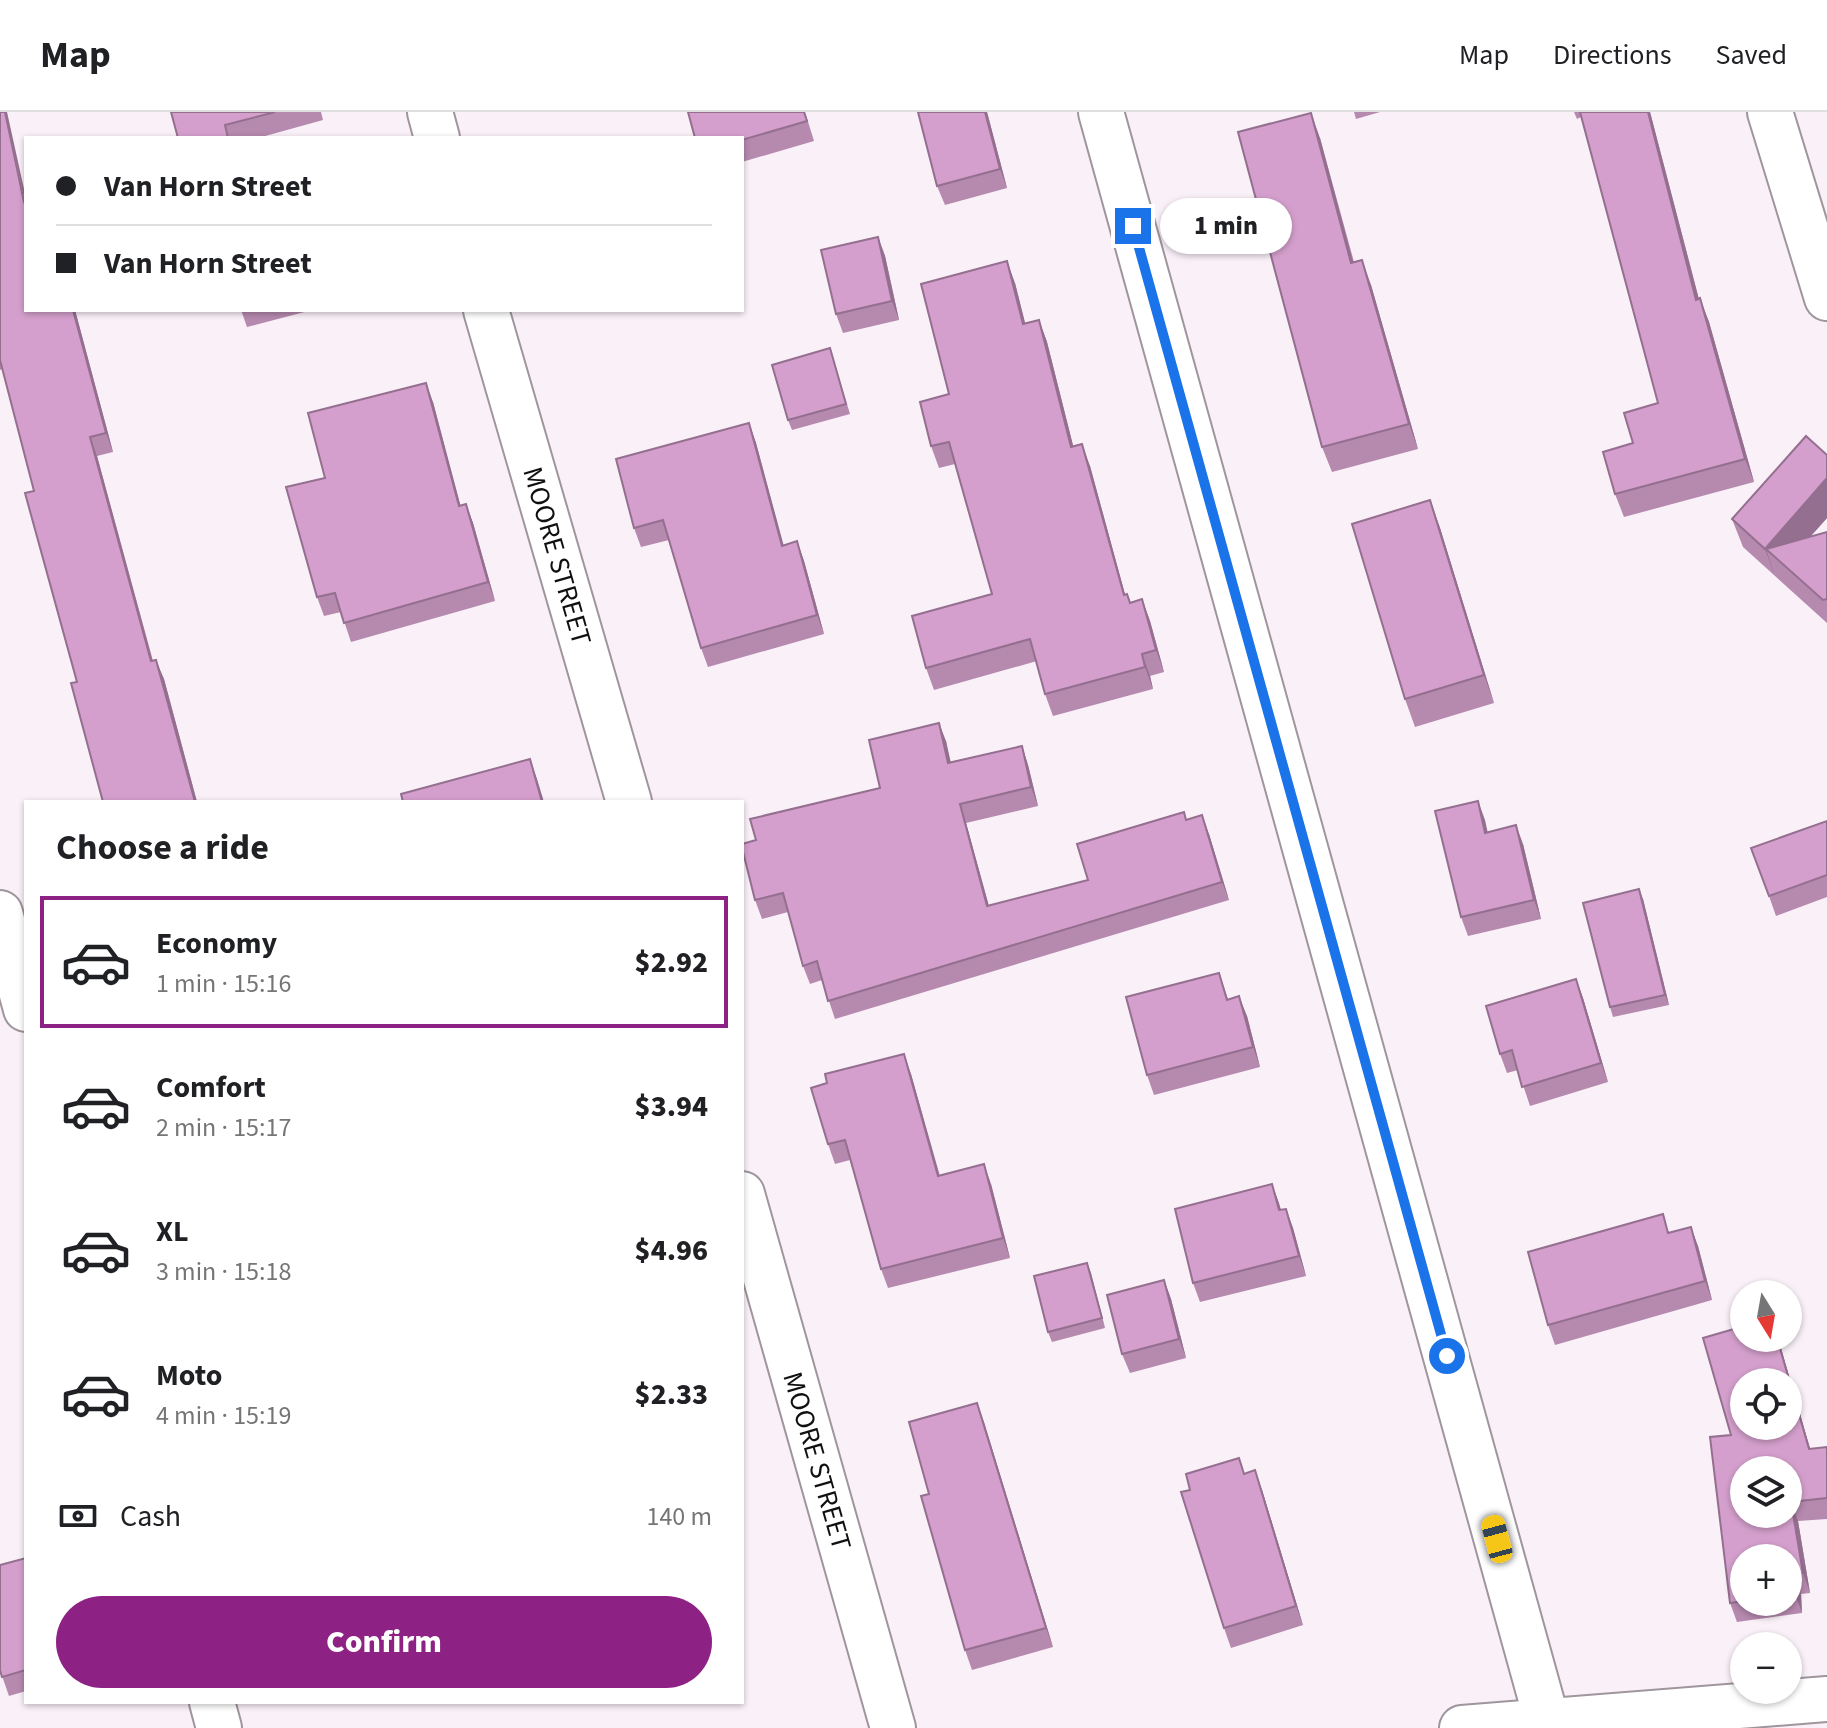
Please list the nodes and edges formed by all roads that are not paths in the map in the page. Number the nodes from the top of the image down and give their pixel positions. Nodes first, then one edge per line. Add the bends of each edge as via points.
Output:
1 (430, 112) edge
2 (1101, 112) edge
3 (1770, 112) edge
4 (436, 136) edge
5 (1827, 298) edge
6 (487, 312) edge
7 (628, 800) edge
8 (0, 913) edge
9 (24, 1002) edge
10 (744, 1201) edge
11 (1827, 1699) edge
12 (213, 1704) edge
13 (1547, 1721) junction
14 (219, 1728) edge
15 (893, 1728) edge
16 (1462, 1728) edge

1 - 4 street
2 - 13 street
3 - 5 street
6 - 7 street, MOORE STREET
8 - 9 street
10 - 15 street, MOORE STREET
11 - 13 street
12 - 14 street
13 - 16 street

